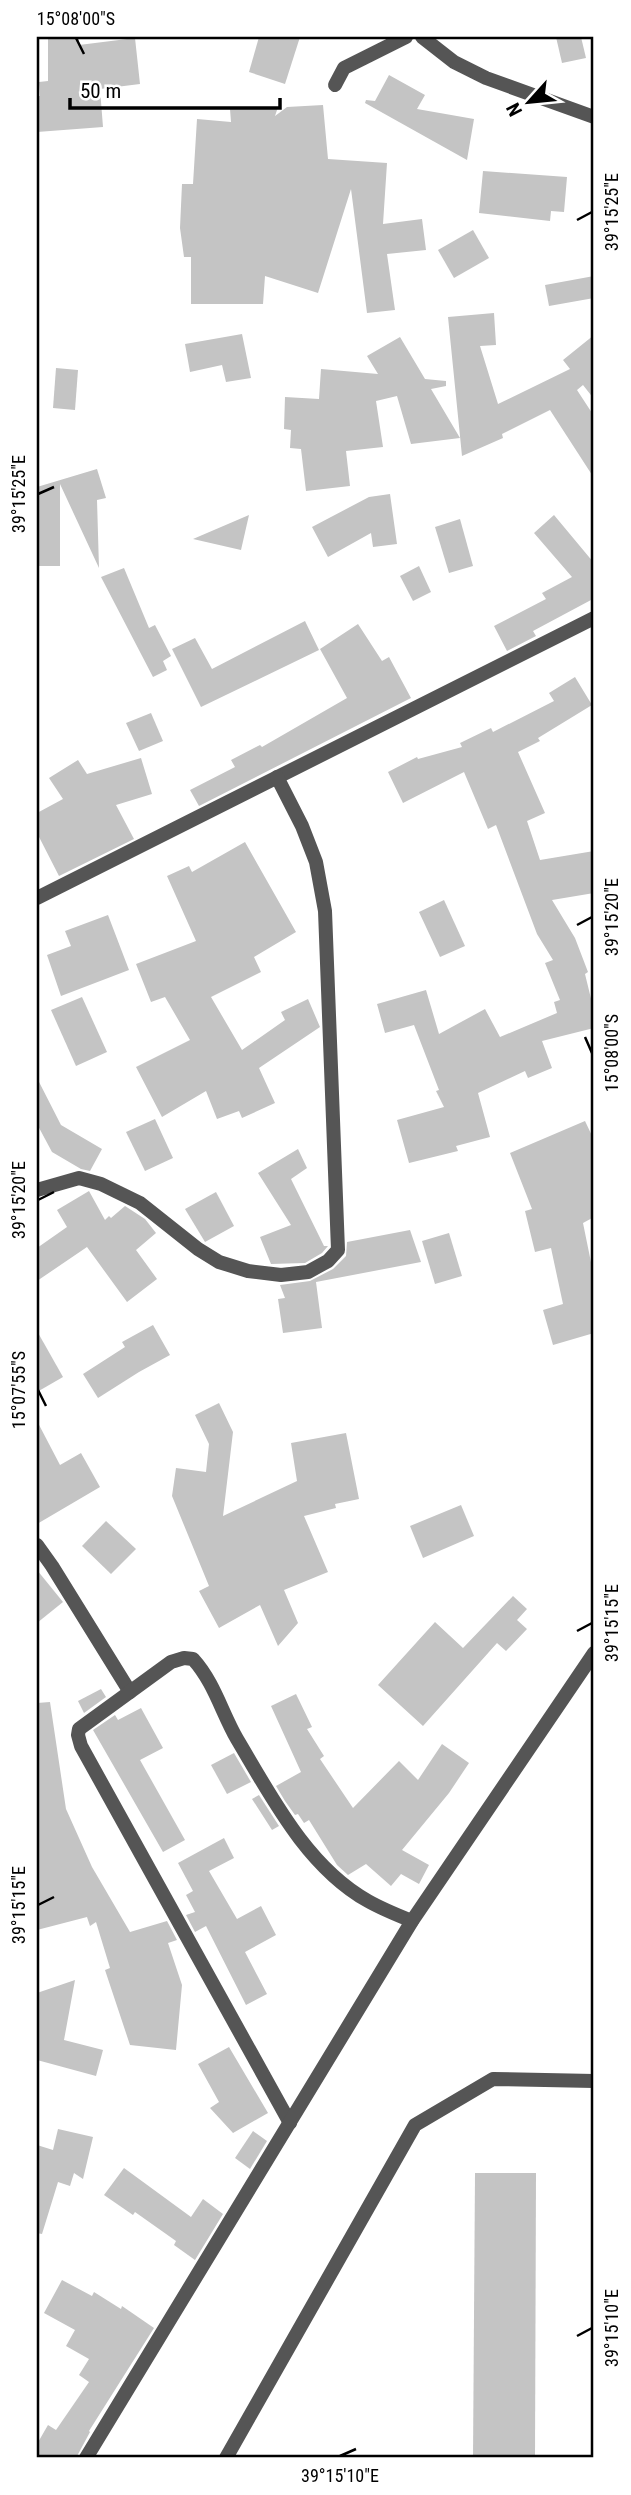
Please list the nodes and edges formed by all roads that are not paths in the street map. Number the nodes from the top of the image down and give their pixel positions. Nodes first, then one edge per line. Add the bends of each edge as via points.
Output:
1 (406, 37) edge
2 (422, 37) edge
3 (335, 85) dead end
4 (594, 117) edge
5 (594, 618) edge
6 (277, 777) junction
7 (37, 898) edge
8 (37, 1191) edge
9 (37, 1545) edge
10 (594, 1653) edge
11 (130, 1692) junction
12 (412, 1921) junction
13 (594, 2081) edge
14 (290, 2123) junction
15 (86, 2458) edge
16 (226, 2458) edge

1 - 3 street via 344,68
2 - 4 street via 454,62 486,78
5 - 6 street
6 - 7 street
6 - 8 street via 316,862 324,911 338,1250 308,1272 248,1271 219,1262 140,1203 101,1184 79,1178
9 - 11 street
10 - 12 street
11 - 12 street via 172,1662 193,1659 295,1831 343,1883 368,1901
11 - 14 street via 82,1726 78,1735 81,1746
12 - 14 street
13 - 16 street via 494,2079 415,2125
14 - 15 street

